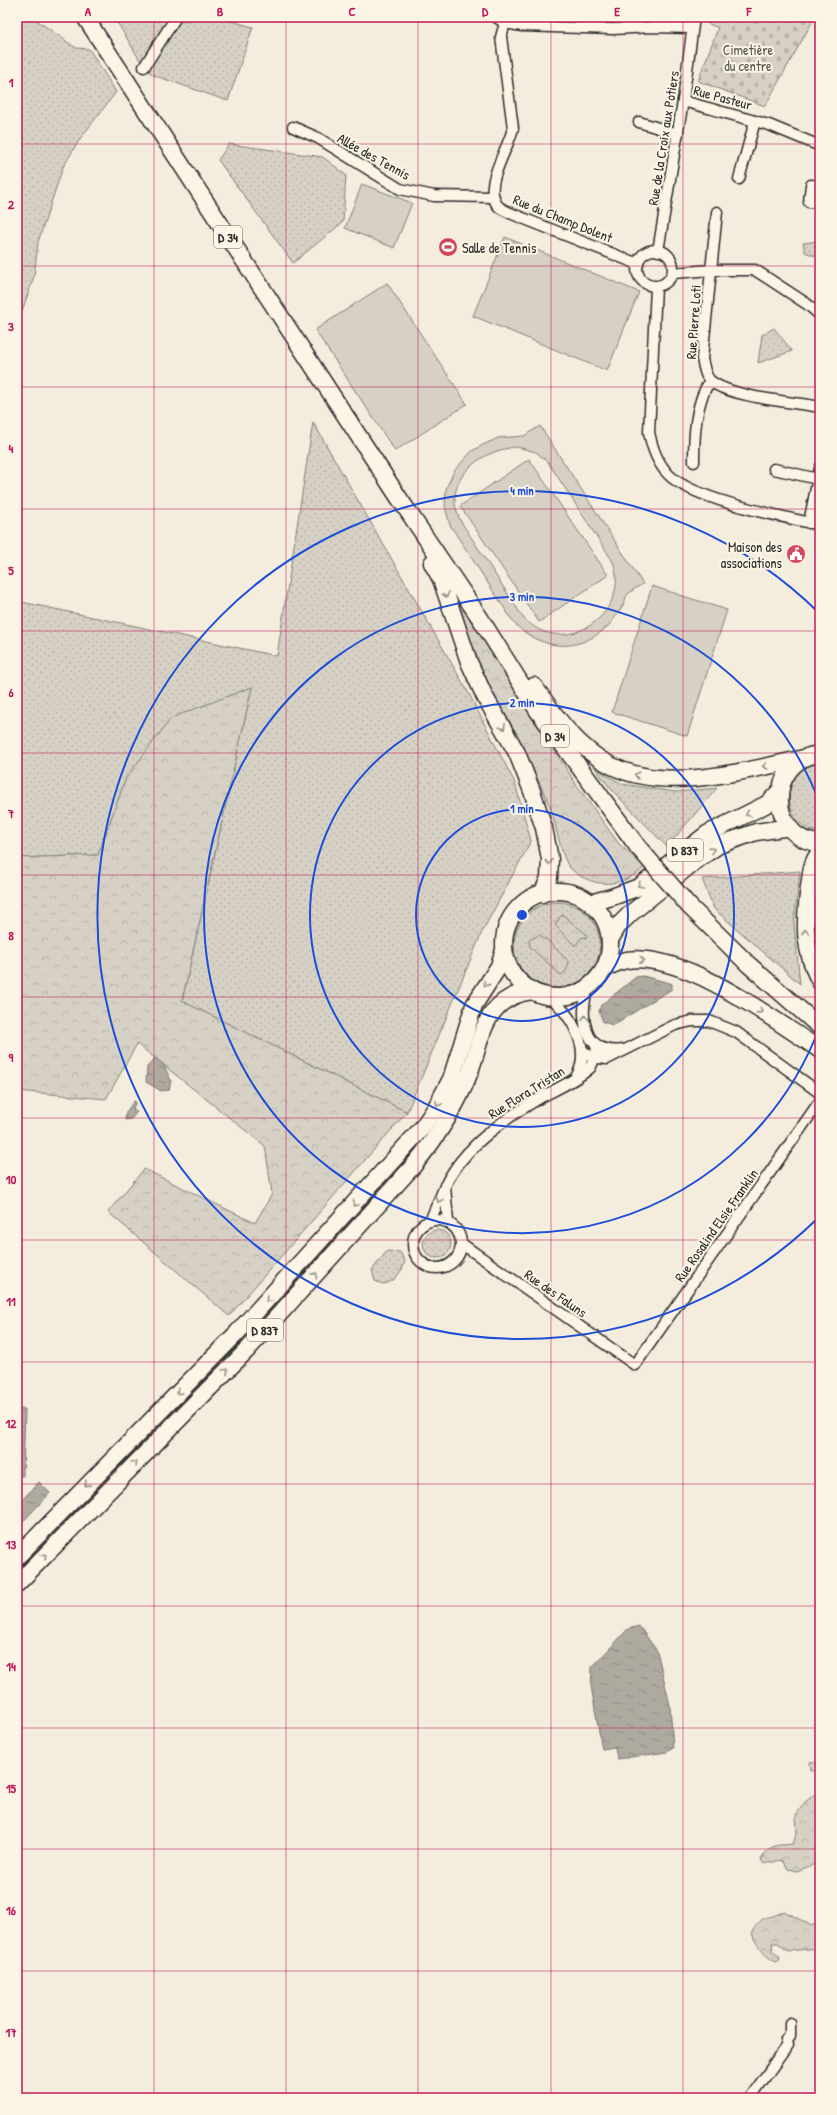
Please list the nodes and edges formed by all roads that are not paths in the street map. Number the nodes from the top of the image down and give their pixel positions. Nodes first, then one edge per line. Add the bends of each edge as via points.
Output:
1 (84, 17) edge
2 (176, 17) edge
3 (496, 17) edge
4 (694, 17) edge
5 (505, 23) junction
6 (691, 28) junction
7 (144, 67) dead end
8 (683, 101) junction
9 (755, 121) junction
10 (639, 122) dead end
11 (292, 127) dead end
12 (678, 134) junction
13 (820, 146) edge
14 (739, 179) dead end
15 (820, 186) edge
16 (494, 197) junction
17 (820, 203) edge
18 (718, 212) dead end
19 (658, 251) junction
20 (638, 264) junction
21 (711, 270) junction
22 (673, 273) junction
23 (656, 287) junction
24 (820, 315) edge
25 (710, 381) junction
26 (820, 407) edge
27 (694, 462) dead end
28 (820, 468) edge
29 (774, 469) dead end
30 (818, 479) junction
31 (399, 498) junction
32 (809, 523) junction
33 (820, 526) edge
34 (480, 618) junction
35 (820, 754) edge
36 (804, 758) junction
37 (779, 792) junction
38 (790, 827) junction
39 (820, 843) edge
40 (820, 852) edge
41 (542, 894) junction
42 (590, 903) junction
43 (610, 940) junction
44 (504, 950) junction
45 (604, 968) junction
46 (820, 982) edge
47 (588, 987) junction
48 (532, 991) junction
49 (550, 997) junction
50 (820, 1027) edge
51 (596, 1046) junction
52 (582, 1050) junction
53 (625, 1050) junction
54 (820, 1050) edge
55 (596, 1059) junction
56 (576, 1077) junction
57 (820, 1093) edge
58 (820, 1101) edge
59 (445, 1186) junction
60 (430, 1221) junction
61 (448, 1222) junction
62 (462, 1244) junction
63 (635, 1365) joint
64 (17, 1556) edge
65 (17, 1584) edge
66 (790, 2023) dead end
67 (750, 2098) edge

1 - 31 main road, D 34
2 - 7 street
3 - 5 street
4 - 6 street, Rue de la Croix aux Potiers
5 - 6 street via 522,26 612,29
5 - 16 street, Rue du Champ Dolent via 501,37 513,128 492,182
6 - 8 street, Rue de la Croix aux Potiers
8 - 9 street, Rue Pasteur
8 - 12 street, Rue de la Croix aux Potiers
9 - 13 street, Rue Pasteur
9 - 14 street
10 - 12 street
11 - 16 street, Allée des Tennis via 318,138 400,189 434,196
12 - 19 street, Rue de la Croix aux Potiers
15 - 17 street via 811,185 809,202
16 - 20 street, Rue du Champ Dolent via 498,206 515,216
18 - 21 street, Rue Pierre Loti
19 - 20 street via 648,252
19 - 22 street via 672,261
20 - 23 street via 641,280
21 - 22 street
21 - 24 street via 755,270
21 - 25 street, Rue Pierre Loti via 702,359
22 - 23 street via 667,282
23 - 32 street via 649,432 653,450 660,464 670,476 694,492
25 - 26 street via 726,390
25 - 27 street via 698,410
28 - 30 street
29 - 30 street
30 - 32 street
31 - 34 main road, D 34
31 -> 41 main road via 420,545 441,579 476,679 523,764 542,822 550,859 549,878
32 - 33 street
36 -> 34 main road via 678,780 647,778 623,771 602,760 560,722 521,668
34 - 50 main road, D 34, bridge via 538,712 638,847 689,906 765,980
35 - 36 main road
36 - 37 main road via 787,772
37 - 38 main road via 781,811
37 -> 42 main road, D 837 via 767,804 707,834 639,887
38 - 39 main road via 806,840
43 -> 38 main road, D 837 via 618,926 630,914 711,850 741,836
46 -> 40 main road via 810,956 805,932 812,867
41 - 42 main road via 564,892
41 - 44 main road via 524,903 511,917
42 - 43 main road via 604,920
43 - 45 main road
44 - 48 main road via 513,974
44 -> 64 main road, D 837 via 499,966 474,1005 457,1062 444,1093 422,1128 236,1334
45 - 47 main road via 598,979
45 -> 54 main road via 637,959 690,972 718,984
47 - 49 main road via 570,996
51 -> 47 street via 586,1027 585,1002
48 - 49 main road
65 -> 48 main road, D 837 via 248,1349 414,1165 438,1134 457,1103 489,1018 508,999
49 - 52 street via 568,1016
51 - 53 street via 609,1051
51 - 55 street
52 - 55 street
52 - 56 street via 582,1066
53 - 55 street via 607,1060
53 - 57 street via 675,1025 709,1021 736,1032
55 - 56 street, Rue Flora Tristan via 590,1068
56 - 59 street, Rue Flora Tristan via 523,1108 493,1130 454,1171
58 - 63 street, Rue Rosalind Elsie Franklin
59 -> 60 street, Rue Flora Tristan
59 - 61 street
60 - 61 street
60 - 62 street via 421,1226 414,1238 414,1252 422,1264 432,1268 448,1267 460,1255
61 - 62 street via 457,1230
62 - 63 street, Rue des Faluns
66 - 67 street via 790,2037 786,2040 788,2045

